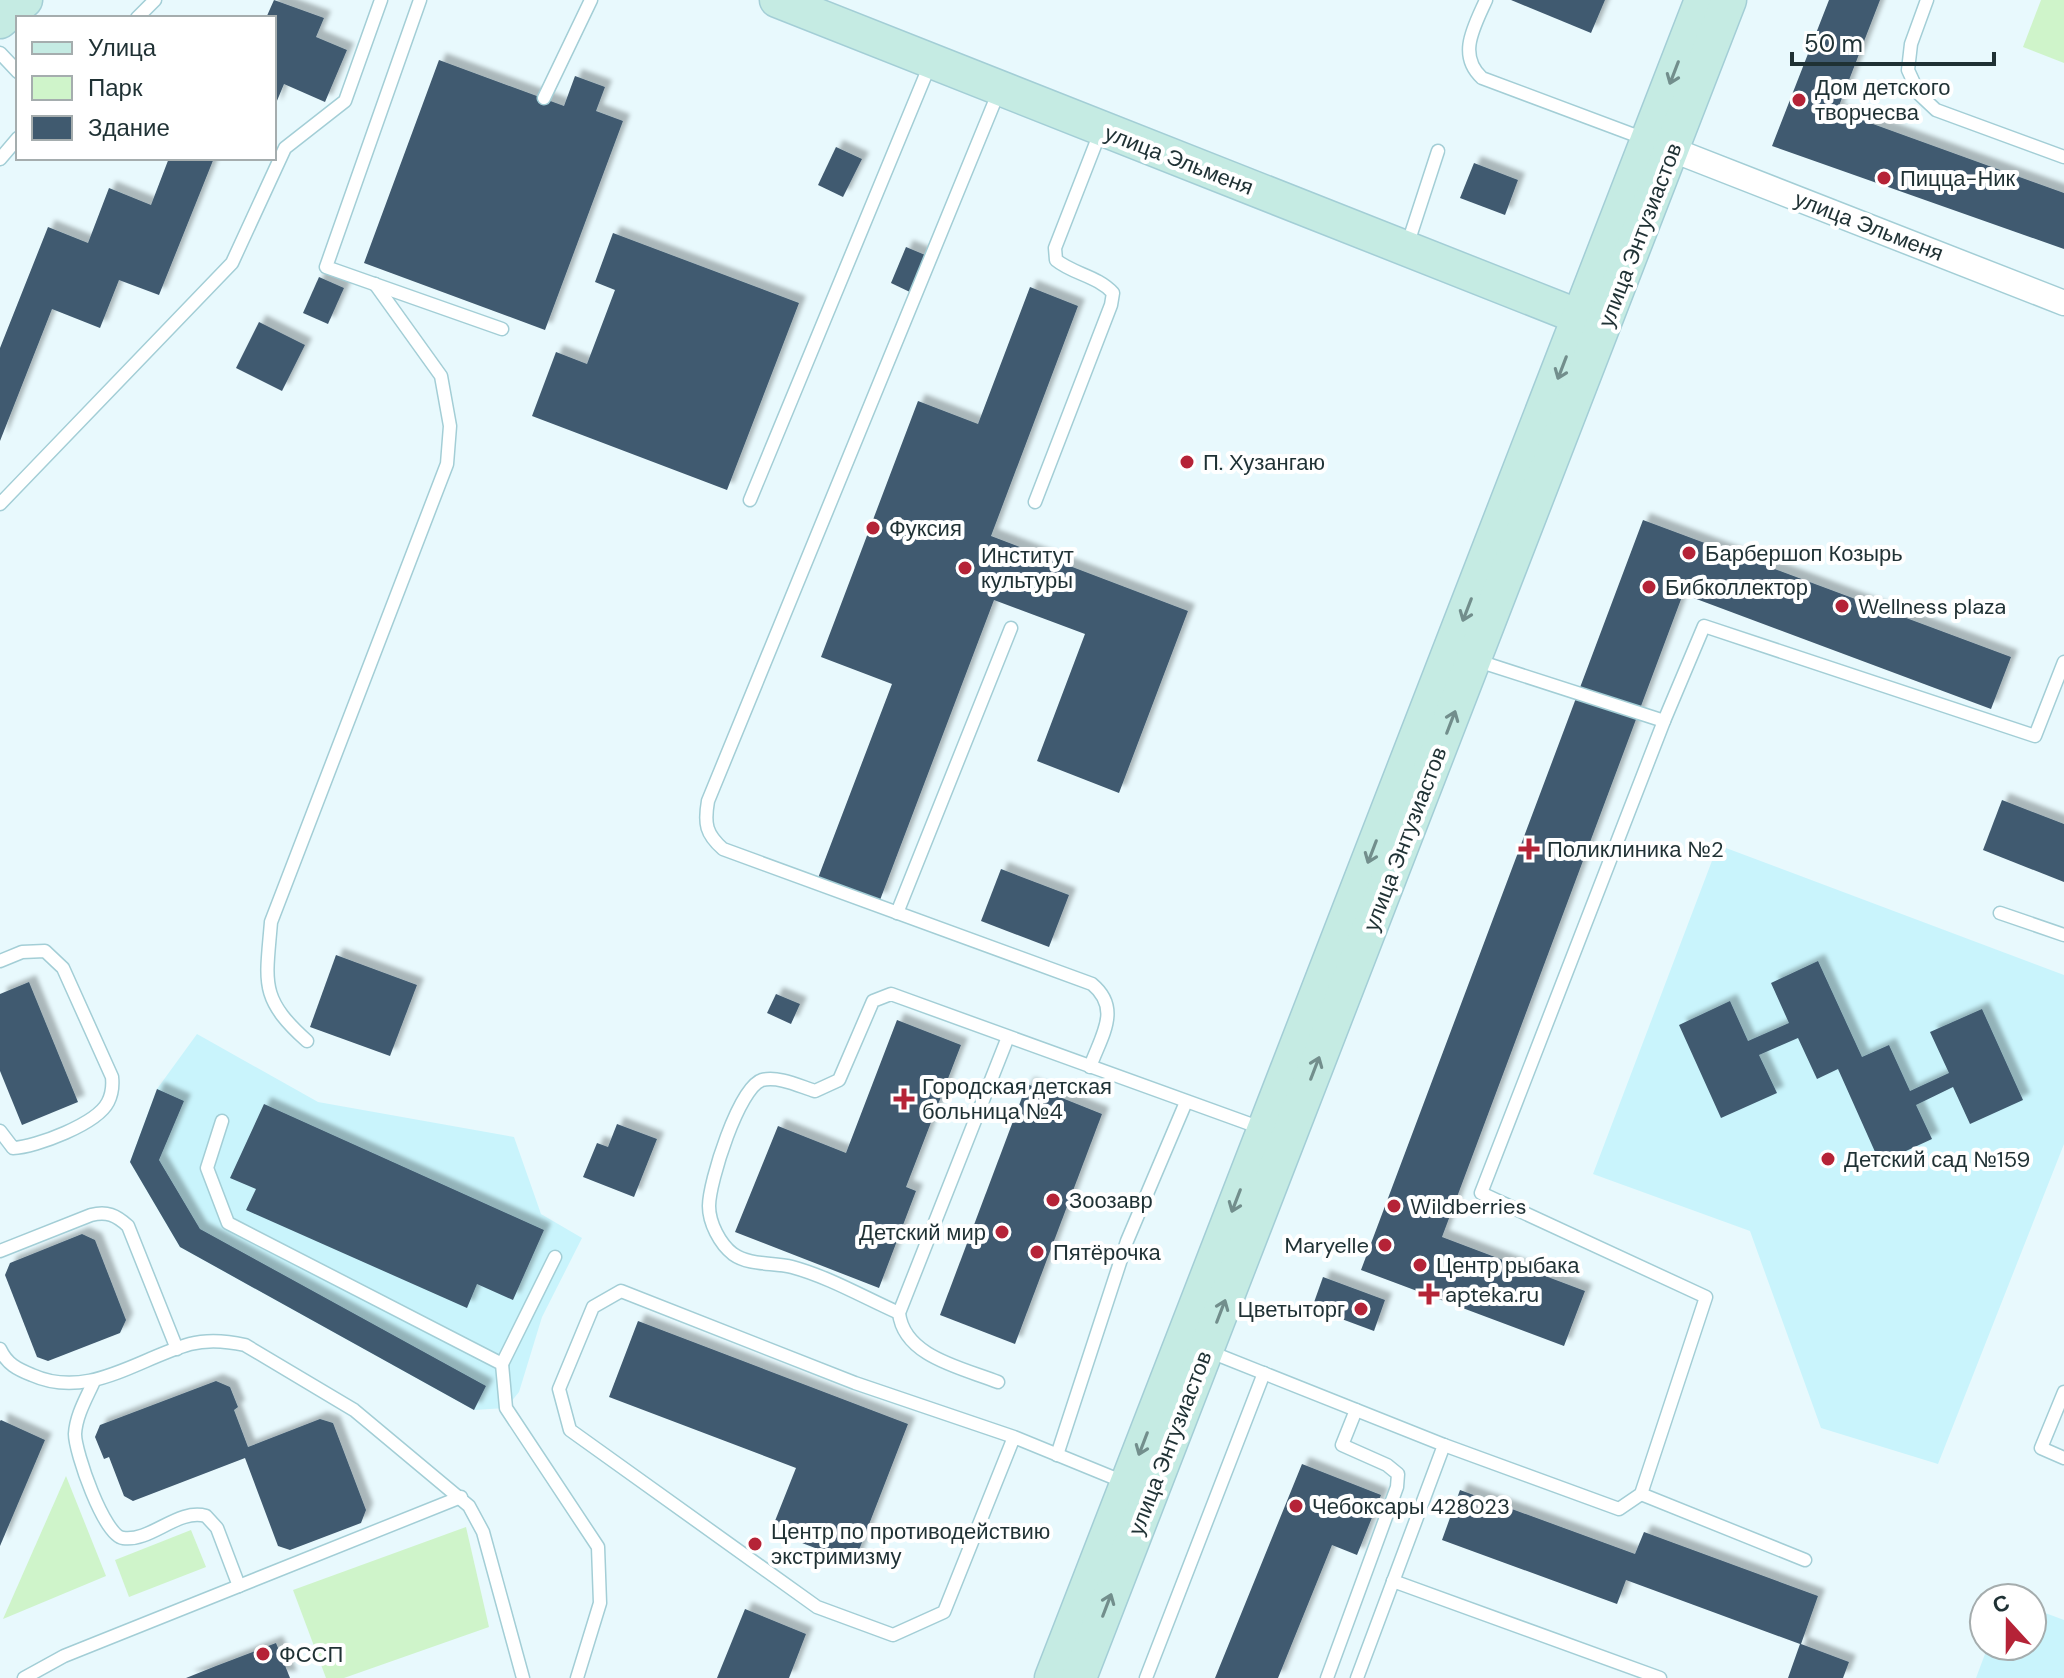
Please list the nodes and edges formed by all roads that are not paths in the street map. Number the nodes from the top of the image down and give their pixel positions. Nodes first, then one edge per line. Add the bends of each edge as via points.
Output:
1 (25, 0) edge
2 (155, 0) edge
3 (381, 0) edge
4 (420, 0) edge
5 (591, 0) edge
6 (779, 0) edge
7 (1486, 0) edge
8 (1702, 0) edge
9 (1729, 0) edge
10 (1927, 0) edge
11 (139, 16) edge
12 (0, 21) edge
13 (0, 53) edge
14 (931, 62) junction
15 (16, 70) edge
16 (1000, 90) junction
17 (544, 98) dead end
18 (1101, 130) junction
19 (16, 140) edge
20 (1661, 145) junction
21 (1438, 151) dead end
22 (2064, 157) edge
23 (0, 159) edge
24 (1406, 249) junction
25 (375, 284) junction
26 (2064, 303) edge
27 (1582, 318) junction
28 (502, 329) dead end
29 (750, 500) dead end
30 (1035, 502) dead end
31 (0, 504) edge
32 (1011, 628) dead end
33 (1463, 656) junction
34 (2064, 662) edge
35 (1664, 721) junction
36 (897, 913) junction
37 (2000, 913) dead end
38 (2064, 935) edge
39 (0, 961) edge
40 (1008, 1037) junction
41 (307, 1041) dead end
42 (1090, 1067) junction
43 (1186, 1102) junction
44 (222, 1121) dead end
45 (0, 1131) edge
46 (1276, 1133) junction
47 (0, 1251) edge
48 (555, 1257) dead end
49 (899, 1313) junction
50 (1194, 1345) junction
51 (0, 1349) edge
52 (177, 1349) junction
53 (502, 1364) junction
54 (1264, 1373) junction
55 (94, 1381) junction
56 (998, 1382) dead end
57 (2064, 1392) edge
58 (1356, 1410) junction
59 (1014, 1437) junction
60 (1444, 1445) junction
61 (1057, 1455) junction
62 (2064, 1458) edge
63 (1139, 1488) junction
64 (1641, 1494) junction
65 (461, 1497) junction
66 (1805, 1560) dead end
67 (1393, 1581) junction
68 (239, 1586) junction
69 (24, 1678) edge
70 (523, 1678) edge
71 (577, 1678) edge
72 (1052, 1678) edge
73 (1079, 1678) edge
74 (1146, 1678) edge
75 (1327, 1678) edge
76 (1357, 1678) edge
77 (1660, 1678) edge

1 - 12 main road
2 - 11 lane
3 - 31 lane via 345,101 285,148 232,263
4 - 25 lane via 326,267
5 - 17 lane
6 - 14 main road, улица Эльменя
7 - 20 lane via 1468,56 1482,78
8 -> 20 main road, улица Энтузиастов
9 - 20 main road, улица Энтузиастов
10 - 22 lane via 1908,70 1919,94 1936,110
13 - 15 lane
14 - 16 main road, улица Эльменя
14 - 29 lane
16 - 18 main road, улица Эльменя
16 - 36 lane via 708,801 705,821 709,837 723,849
18 - 24 main road, улица Эльменя
18 - 30 lane via 1055,248 1056,260 1064,267 1105,284 1113,293 1111,305
19 - 23 lane
20 - 26 street, улица Эльменя
20 - 27 main road, улица Энтузиастов
20 - 33 main road, улица Энтузиастов
21 - 24 lane
24 - 27 main road, улица Эльменя
25 - 28 lane
25 - 41 lane via 441,376 450,426 447,464 271,922 266,981 279,1016
27 -> 33 main road, улица Энтузиастов
32 - 36 lane
33 - 35 lane
33 - 46 main road, улица Энтузиастов
34 - 35 lane via 2035,736 1704,626
35 - 64 lane via 1481,1193 1706,1297
36 - 42 lane via 1092,984 1109,1004
37 - 38 lane
39 - 45 lane via 22,952 45,951 63,968 113,1088 108,1104 91,1120 28,1147 13,1148
40 - 42 lane
40 - 49 lane
40 - 49 lane via 891,994 881,995 873,1001 839,1080 815,1091 776,1079 759,1081 745,1092 711,1182 709,1209 718,1238 734,1255 792,1267
42 - 43 lane
43 - 46 lane
43 - 61 lane via 1127,1241
44 - 53 lane via 207,1168 228,1223
46 - 50 main road, улица Энтузиастов
47 - 52 lane via 101,1212 120,1218 128,1226
48 - 53 lane
49 - 56 lane via 901,1327 924,1352
50 - 54 lane
50 - 63 main road, улица Энтузиастов
51 - 55 lane via 18,1369 46,1382
52 - 55 lane
52 - 65 lane via 206,1341 245,1345 354,1410
53 - 71 lane via 506,1408 598,1547 600,1603
54 - 58 lane
54 - 74 lane
55 - 68 lane via 75,1436 109,1530 135,1537 192,1515 206,1516 217,1528
57 - 62 lane via 2041,1448
58 - 60 lane
58 - 75 lane via 1342,1445 1387,1465 1398,1474 1397,1487
59 - 59 lane via 855,1383 621,1291 593,1307 559,1389 570,1430 817,1607 893,1635 944,1612
59 - 61 lane
60 - 64 lane via 1619,1509
60 - 67 lane
61 - 63 lane
63 - 72 main road, улица Энтузиастов
73 -> 63 main road, улица Энтузиастов
64 - 66 lane
65 - 68 lane
65 - 70 lane via 483,1532
67 - 76 lane
67 - 77 lane
68 - 69 lane via 64,1656

